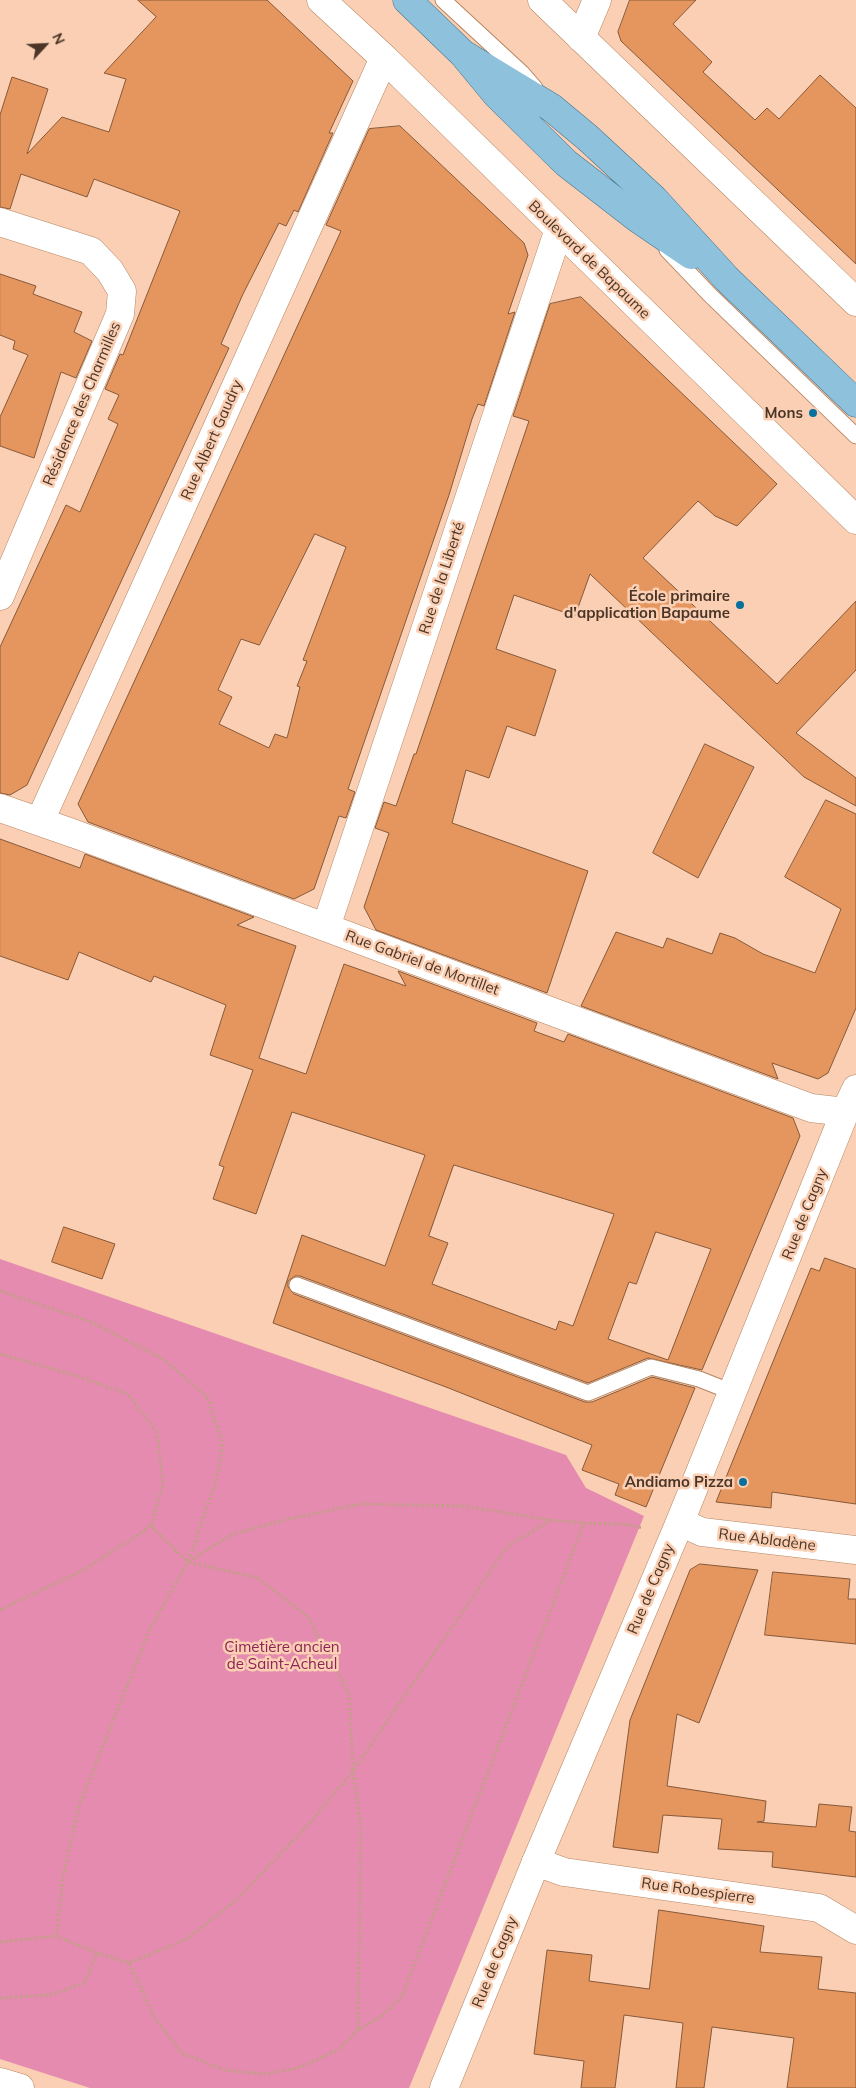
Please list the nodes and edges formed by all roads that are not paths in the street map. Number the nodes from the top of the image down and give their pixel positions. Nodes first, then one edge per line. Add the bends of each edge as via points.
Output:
1 (321, 0) edge
2 (407, 0) edge
3 (444, 0) edge
4 (542, 0) edge
5 (597, 0) edge
6 (581, 38) junction
7 (463, 54) junction
8 (384, 58) junction
9 (552, 108) junction
10 (637, 218) junction
11 (0, 222) edge
12 (559, 229) junction
13 (727, 279) junction
14 (856, 302) edge
15 (856, 403) edge
16 (856, 436) edge
17 (856, 520) edge
18 (0, 596) edge
19 (0, 808) edge
20 (40, 821) junction
21 (326, 927) junction
22 (850, 1100) edge
23 (297, 1285) dead end
24 (732, 1392) junction
25 (677, 1528) junction
26 (856, 1550) edge
27 (536, 1862) junction
28 (856, 1930) edge
29 (0, 2082) edge
30 (20, 2088) edge
31 (444, 2088) edge

1 - 8 street, Boulevard de Bapaume
2 - 7 main road
3 - 9 lane via 522,73
4 - 6 street
5 - 6 street
6 - 14 street
7 - 9 main road
7 - 10 main road via 496,95 566,163
8 - 12 street, Boulevard de Bapaume
8 - 20 street, Rue Albert Gaudry
9 - 13 main road via 654,199
10 - 13 main road
10 - 16 lane via 710,295
11 - 18 street, Résidence des Charmilles via 91,251 110,270 122,291 120,314
12 - 17 street, Boulevard de Bapaume
12 - 21 street, Rue de la Liberté
13 - 15 main road
19 - 20 street, Rue Gabriel de Mortillet
20 - 21 street, Rue Gabriel de Mortillet
21 - 22 street, Rue Gabriel de Mortillet via 811,1108
22 - 24 street, Rue de Cagny
23 - 24 lane via 588,1393 651,1367 699,1379
24 - 25 street, Rue de Cagny
25 - 26 street, Rue Abladène
25 - 27 street, Rue de Cagny
27 - 28 street, Rue Robespierre via 564,1872 818,1908
27 - 31 street, Rue de Cagny
29 - 30 street

